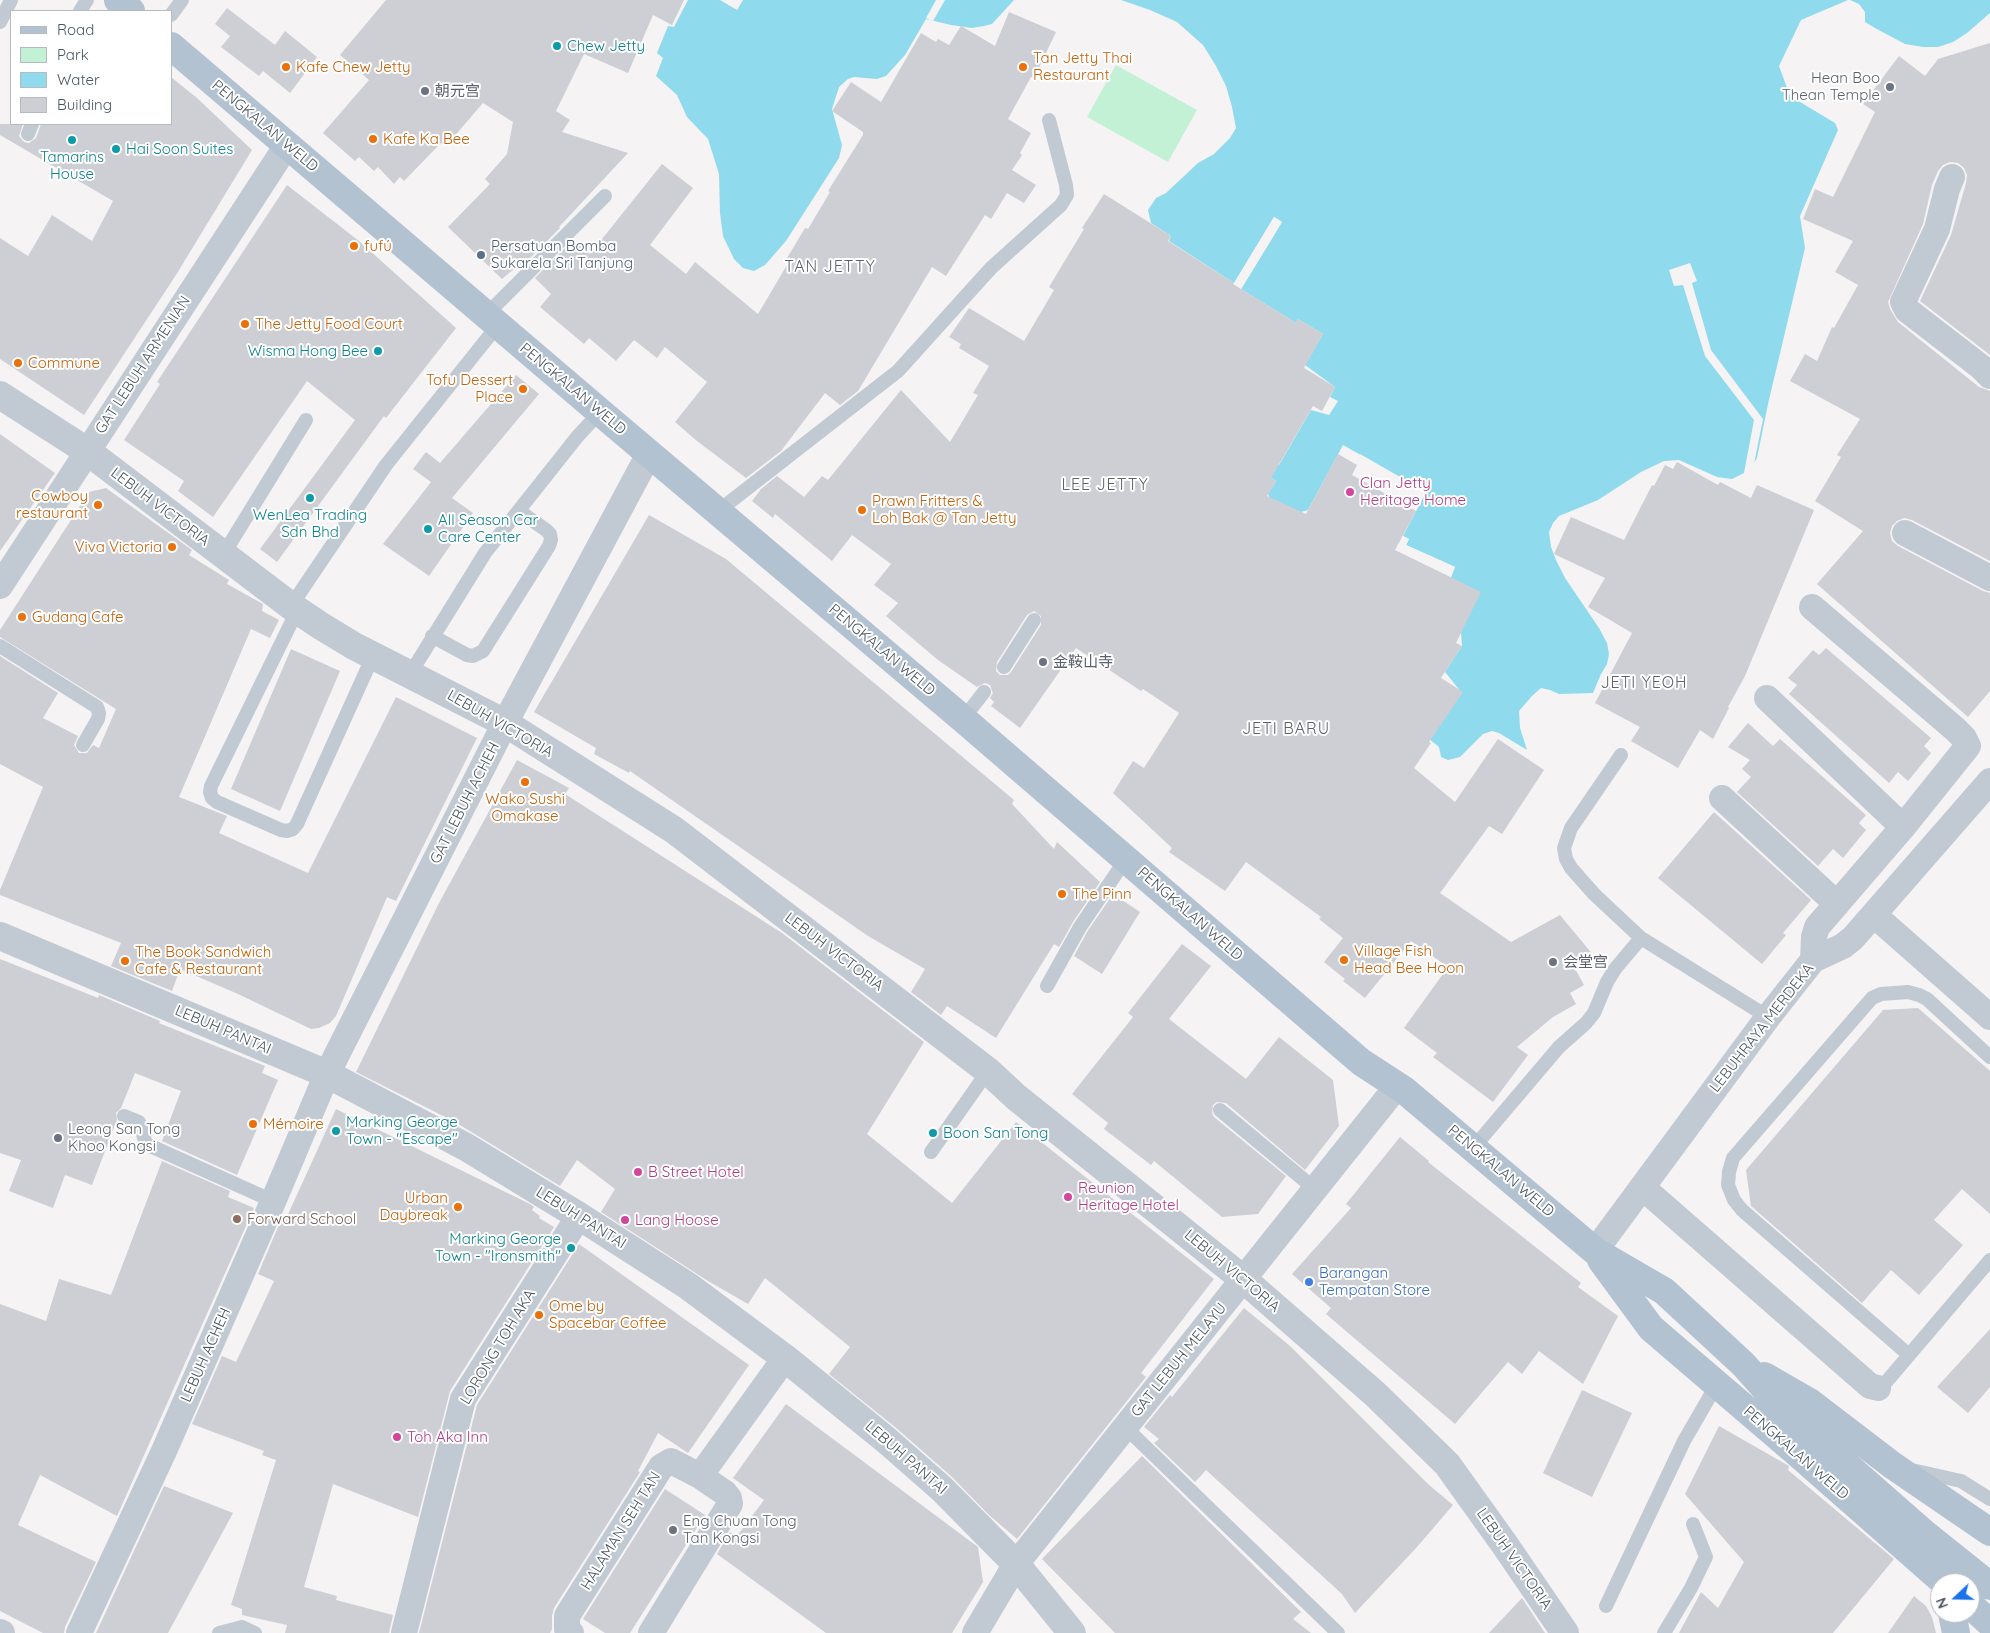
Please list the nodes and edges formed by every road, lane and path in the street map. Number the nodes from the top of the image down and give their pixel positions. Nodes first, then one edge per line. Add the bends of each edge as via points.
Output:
1 (11, 0) edge
2 (118, 0) edge
3 (182, 0) edge
4 (129, 10) edge
5 (172, 14) edge
6 (0, 22) edge
7 (172, 47) edge
8 (1049, 120) dead end
9 (287, 145) junction
10 (1952, 177) dead end
11 (606, 196) dead end
12 (492, 320) junction
13 (1990, 376) edge
14 (0, 395) edge
15 (600, 412) junction
16 (306, 420) dead end
17 (87, 451) junction
18 (650, 454) junction
19 (520, 511) junction
20 (717, 512) junction
21 (1905, 533) dead end
22 (223, 555) junction
23 (1990, 578) edge
24 (0, 586) edge
25 (1812, 607) dead end
26 (294, 608) junction
27 (1034, 620) dead end
28 (432, 636) junction
29 (0, 646) edge
30 (373, 656) junction
31 (1004, 668) dead end
32 (410, 674) junction
33 (984, 692) dead end
34 (1767, 698) dead end
35 (963, 719) junction
36 (505, 723) junction
37 (83, 745) dead end
38 (1621, 755) dead end
39 (1990, 780) edge
40 (1722, 798) dead end
41 (1903, 827) junction
42 (1126, 859) junction
43 (1837, 904) junction
44 (1874, 915) junction
45 (0, 936) edge
46 (1641, 938) junction
47 (1813, 960) junction
48 (1047, 986) dead end
49 (1768, 1017) junction
50 (1990, 1017) edge
51 (1990, 1058) edge
52 (988, 1071) junction
53 (326, 1074) junction
54 (1398, 1085) junction
55 (1220, 1110) dead end
56 (124, 1116) dead end
57 (1474, 1147) junction
58 (930, 1152) dead end
59 (1642, 1187) junction
60 (1315, 1189) junction
61 (273, 1201) junction
62 (579, 1216) junction
63 (1595, 1251) junction
64 (1990, 1260) edge
65 (1243, 1279) junction
66 (1909, 1355) junction
67 (785, 1358) junction
68 (1743, 1364) junction
69 (1717, 1384) junction
70 (1878, 1388) joint
71 (1125, 1427) junction
72 (1892, 1465) junction
73 (700, 1476) junction
74 (1990, 1498) edge
75 (1693, 1524) dead end
76 (1990, 1532) edge
77 (1016, 1564) junction
78 (1930, 1573) edge
79 (1990, 1586) edge
80 (1606, 1606) dead end
81 (1980, 1614) edge
82 (1990, 1623) edge
83 (79, 1633) edge
84 (219, 1633) edge
85 (255, 1633) edge
86 (404, 1633) edge
87 (571, 1633) edge
88 (651, 1633) edge
89 (975, 1633) edge
90 (1072, 1633) edge
91 (1338, 1633) edge
92 (1565, 1633) edge
93 (1664, 1633) edge

1 - 6 lane
2 - 4 main road
3 - 5 lane
7 - 9 main road, PENGKALAN WELD
8 - 20 lane via 1066,185 1067,195 1061,205 991,268 898,371
9 - 12 main road, PENGKALAN WELD
9 - 17 street, GAT LEBUH ARMENIAN
10 - 13 street via 1937,229 1903,302 1908,310
11 - 12 lane
12 - 15 main road, PENGKALAN WELD
12 - 26 lane via 386,465
14 - 17 street, LEBUH VICTORIA
15 - 18 main road, PENGKALAN WELD
15 - 19 lane
16 - 22 lane
17 - 22 street, LEBUH VICTORIA
17 - 24 street, GAT LEBUH ARMENIAN
18 - 20 main road, PENGKALAN WELD
18 - 36 street, GAT LEBUH ACHEH
19 - 28 lane via 486,553
19 - 28 lane via 550,534 549,546 483,651 467,655
20 - 35 main road, PENGKALAN WELD
21 - 23 street
22 - 26 street, LEBUH VICTORIA
25 - 41 street via 1955,729 1968,746
26 - 30 street, LEBUH VICTORIA
26 - 30 lane via 211,786 212,798 217,802 281,830 293,829
27 - 31 lane
28 - 32 lane
29 - 37 lane via 97,707 98,719
30 - 32 street, LEBUH VICTORIA
32 - 36 street, LEBUH VICTORIA
33 - 35 lane
34 - 41 street
35 - 42 main road, PENGKALAN WELD
36 - 52 street, LEBUH VICTORIA via 674,830
36 - 53 street, GAT LEBUH ACHEH
38 - 46 lane via 1571,828 1564,848 1571,868
39 - 44 street, LEBUHRAYA MERDEKA
40 - 43 street
41 - 43 street
42 - 48 lane via 1080,927
42 - 54 main road, PENGKALAN WELD via 1361,1062
43 - 47 street via 1817,927
44 - 47 street, LEBUHRAYA MERDEKA via 1843,946
44 - 50 street
45 - 53 street, LEBUH PANTAI
46 - 49 lane
46 - 57 lane via 1614,969 1594,1013 1559,1047
47 - 49 street, LEBUHRAYA MERDEKA
49 - 59 street, LEBUHRAYA MERDEKA
51 - 66 lane via 1919,995 1908,992 1880,994 1865,1005 1744,1145 1729,1172 1728,1185 1742,1210
52 - 58 lane
52 - 65 street, LEBUH VICTORIA
53 - 61 street, LEBUH ACHEH
53 - 62 street, LEBUH PANTAI via 466,1147
54 - 57 main road, PENGKALAN WELD
54 - 60 street, GAT LEBUH MELAYU
55 - 60 lane
56 - 61 lane via 138,1122 146,1144
57 - 63 main road, PENGKALAN WELD
59 - 63 street, LEBUHRAYA MERDEKA
59 - 70 street via 1870,1386
60 - 65 street, GAT LEBUH MELAYU
61 - 83 street, LEBUH ACHEH via 164,1451
62 - 67 street, LEBUH PANTAI via 688,1286
62 - 86 street, LORONG TOH AKA via 463,1399
63 - 68 main road, PENGKALAN WELD via 1664,1290
63 - 69 main road, PENGKALAN WELD via 1651,1328
64 - 66 lane
65 - 71 street, GAT LEBUH MELAYU
65 - 92 street, LEBUH VICTORIA via 1375,1394 1447,1464
66 - 70 lane
67 - 73 street
67 - 77 street, LEBUH PANTAI via 885,1438
68 - 72 main road, PENGKALAN WELD via 1811,1403
68 - 79 main road, PENGKALAN WELD via 1786,1412 1925,1534
69 - 78 main road, PENGKALAN WELD
69 - 80 lane via 1684,1441
71 - 77 street, GAT LEBUH MELAYU
71 - 91 lane
72 - 74 lane via 1961,1481
72 - 76 main road, PENGKALAN WELD
73 - 87 street, HALAMAN SEH TAN via 671,1461 661,1467 567,1616 567,1629
73 - 88 street, HALAMAN SEH TAN via 725,1493 730,1504
75 - 93 lane via 1706,1557
77 - 89 street, GAT LEBUH MELAYU
77 - 90 street, LEBUH PANTAI
81 - 82 main road
84 - 85 lane via 242,1627

